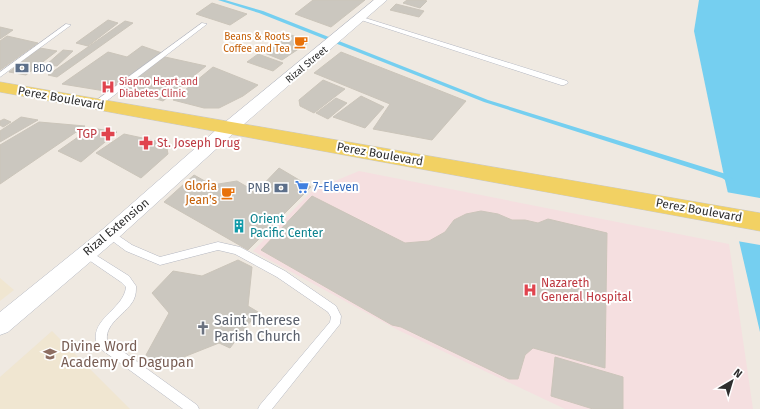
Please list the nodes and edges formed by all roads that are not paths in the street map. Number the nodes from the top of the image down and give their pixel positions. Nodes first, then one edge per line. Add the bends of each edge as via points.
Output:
1 (381, 0) edge
2 (360, 18) junction
3 (204, 24) dead end
4 (68, 25) dead end
5 (0, 75) edge
6 (564, 83) dead end
7 (0, 87) edge
8 (98, 104) junction
9 (230, 127) junction
10 (760, 222) edge
11 (110, 234) junction
12 (86, 253) junction
13 (0, 325) edge
14 (193, 409) edge
15 (264, 409) edge

1 - 2 street, Rizal Street
2 - 6 lane
2 - 9 street, Rizal Street
3 - 8 lane
4 - 5 lane
7 - 8 main road, Perez Boulevard
8 - 9 main road, Perez Boulevard
9 - 10 main road, Perez Boulevard
9 - 11 street, Rizal Extension
11 - 12 street, Rizal Extension
11 - 15 lane via 129,248 160,261 218,246 237,250 281,274 332,309 336,316 335,324
12 - 13 street, Rizal Extension
12 - 14 lane via 125,279 131,286 130,296 104,326 102,343

